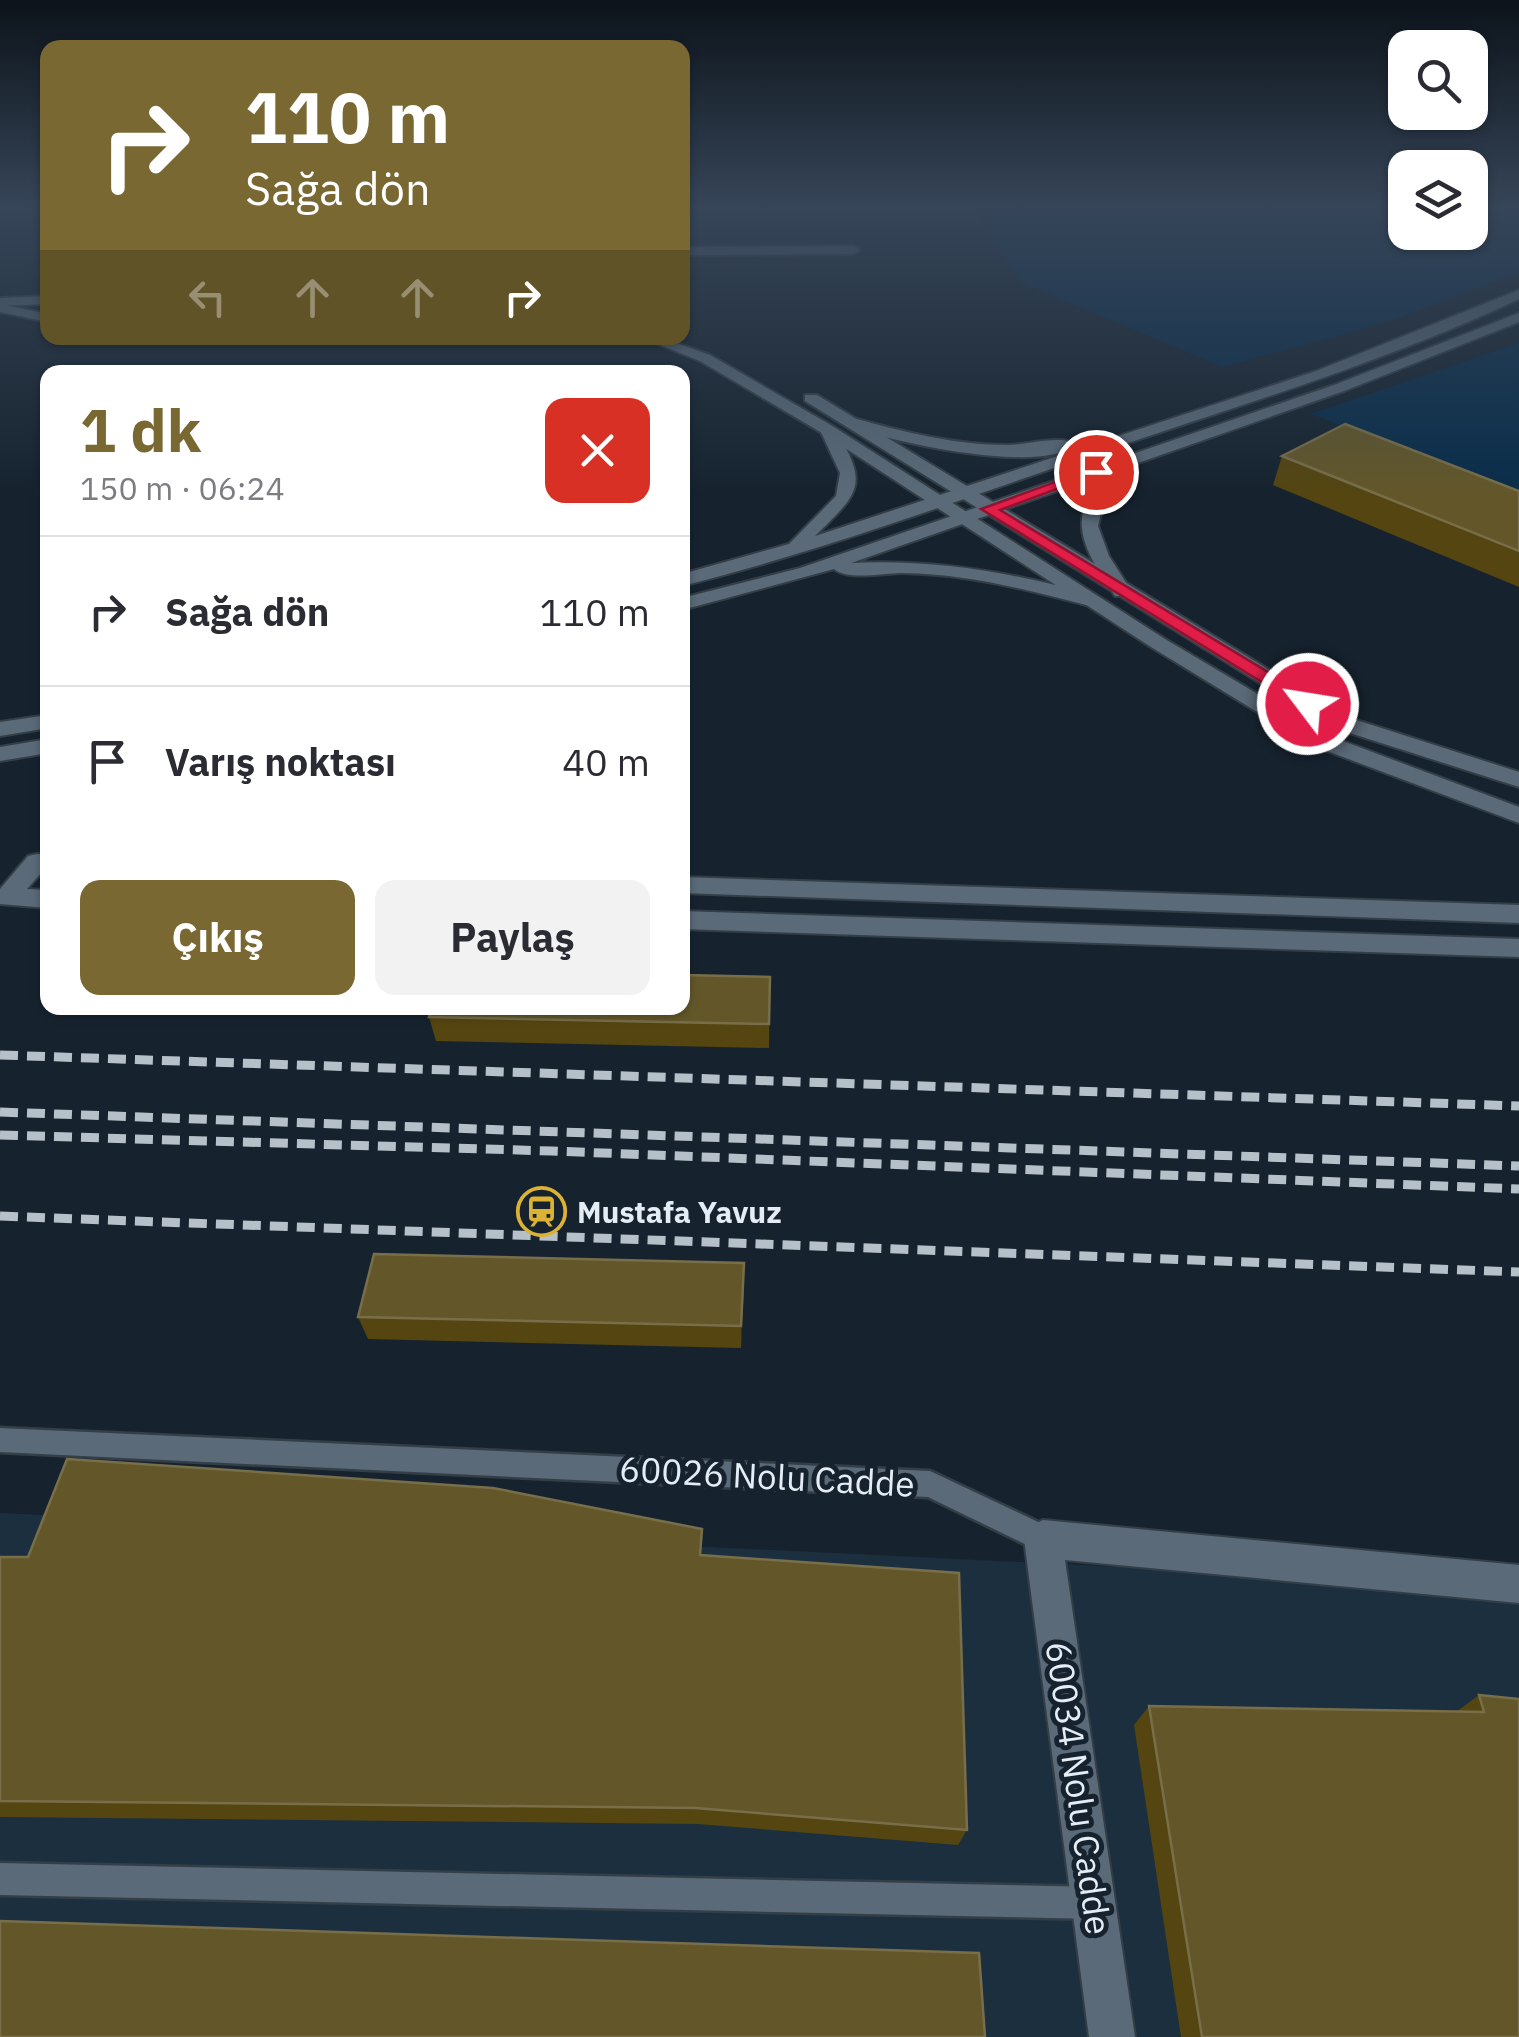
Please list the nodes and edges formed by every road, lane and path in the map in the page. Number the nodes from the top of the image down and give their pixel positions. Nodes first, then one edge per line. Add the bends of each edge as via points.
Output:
1 (1500, 303) edge
2 (0, 305) edge
3 (40, 316) edge
4 (1519, 317) edge
5 (690, 342) edge
6 (669, 345) edge
7 (853, 422) junction
8 (828, 430) junction
9 (1139, 434) junction
10 (1132, 460) junction
11 (961, 493) junction
12 (935, 502) junction
13 (988, 509) junction
14 (962, 518) junction
15 (785, 554) junction
16 (806, 572) junction
17 (690, 578) edge
18 (1122, 592) junction
19 (1090, 600) junction
20 (690, 602) edge
21 (40, 722) edge
22 (0, 730) edge
23 (40, 747) edge
24 (0, 754) edge
25 (1519, 780) edge
26 (1519, 815) edge
27 (40, 862) edge
28 (690, 884) edge
29 (40, 898) edge
30 (1519, 914) edge
31 (690, 920) edge
32 (1519, 948) edge
33 (0, 1440) edge
34 (1043, 1539) junction
35 (1519, 1584) edge
36 (0, 1879) edge
37 (1096, 1903) junction
38 (1112, 2037) edge

1 - 9 street
2 - 3 street
4 - 10 street
5 - 7 street via 725,349
6 - 8 street via 705,358
7 - 9 street via 892,437 974,449 1044,449
7 - 11 street
8 - 12 street
8 - 15 street via 849,474 844,498
9 - 11 street
10 - 13 street
10 - 18 street via 1099,488 1086,517 1096,552
11 - 12 street
11 - 13 street
12 - 14 street
12 - 15 street
13 - 14 street
13 - 18 street
14 - 16 street
14 - 19 street
15 - 17 street
16 - 19 street via 906,565 973,570
16 - 20 street
18 - 25 street via 1339,722
19 - 26 street via 1319,740
21 - 22 street
23 - 24 street
27 - 29 street via 7,897
28 - 30 street
31 - 32 street
33 - 34 lane, 60026 Nolu Cadde via 930,1484
34 - 35 street, 60026 Nolu Cadde
34 - 37 street, 60034 Nolu Cadde
36 - 37 lane
37 - 38 street, 60034 Nolu Cadde

